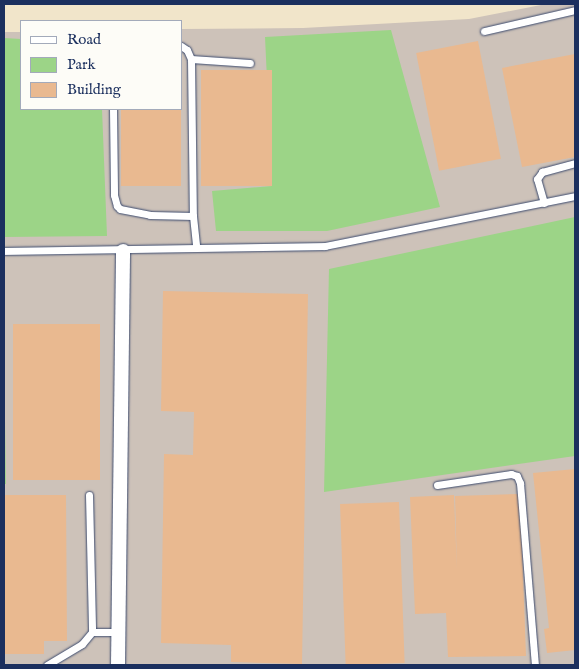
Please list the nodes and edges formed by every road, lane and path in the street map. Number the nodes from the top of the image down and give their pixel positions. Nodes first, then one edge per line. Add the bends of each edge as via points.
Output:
1 (575, 10) edge
2 (484, 30) dead end
3 (182, 47) edge
4 (191, 58) junction
5 (250, 63) dead end
6 (113, 110) edge
7 (575, 163) edge
8 (575, 196) edge
9 (544, 203) junction
10 (193, 216) junction
11 (196, 247) junction
12 (123, 250) junction
13 (4, 251) edge
14 (436, 485) dead end
15 (89, 495) dead end
16 (92, 632) junction
17 (119, 632) junction
18 (47, 665) edge
19 (118, 665) edge
20 (535, 665) edge

1 - 2 lane
3 - 4 lane
4 - 5 lane
4 - 10 lane
6 - 10 lane via 114,195 117,206 150,215
7 - 9 lane via 542,172 536,180
8 - 9 lane
9 - 11 lane via 325,246
10 - 11 lane
11 - 12 lane
12 - 13 lane
12 - 17 street
14 - 20 lane via 511,474 517,476
15 - 16 lane
16 - 17 lane
16 - 18 lane via 82,644
17 - 19 street

